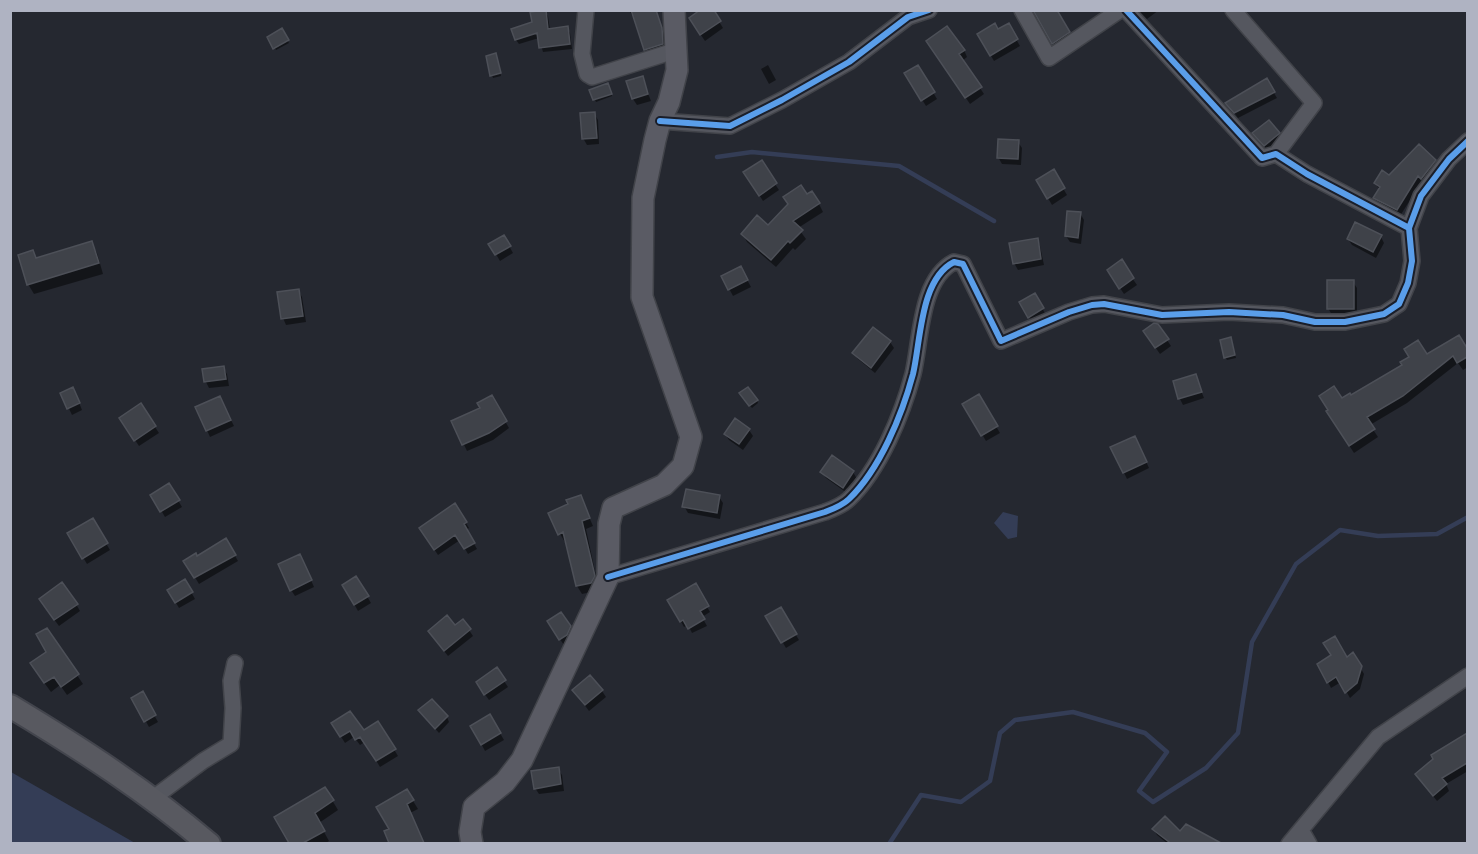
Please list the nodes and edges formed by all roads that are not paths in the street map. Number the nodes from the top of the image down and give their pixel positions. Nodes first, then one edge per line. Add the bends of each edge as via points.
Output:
1 (586, 10) edge
2 (674, 10) edge
3 (929, 10) edge
4 (1022, 10) edge
5 (1120, 10) edge
6 (1126, 10) edge
7 (1233, 10) edge
8 (907, 14) edge
9 (677, 50) junction
10 (660, 121) junction
11 (1467, 141) edge
12 (1276, 154) junction
13 (1408, 228) junction
14 (608, 577) junction
15 (235, 663) dead end
16 (1467, 676) edge
17 (10, 706) edge
18 (152, 799) junction
19 (1301, 830) junction
20 (209, 843) edge
21 (472, 843) edge
22 (1289, 843) edge
23 (1309, 843) edge

1 - 9 street via 582,54 587,74 592,77
2 - 9 main road
3 - 8 street
4 - 5 street via 1049,58
6 - 12 street via 1262,158
7 - 12 street via 1314,103
8 - 10 street via 849,62 730,126
9 - 10 main road via 674,86
10 - 14 main road via 643,198 642,297 691,437 683,466 664,485 613,508
11 - 13 street via 1421,196
12 - 13 street
13 - 14 street via 1412,261 1399,303 1384,314 1345,322 1229,312 1162,315 1104,304 1069,312 1001,341 963,264 954,262 935,278 913,374 889,441 848,501 825,512
14 - 21 main road via 522,760 505,782 474,807
15 - 18 street via 231,681 231,744
16 - 19 street via 1378,737
17 - 18 main road via 63,737
18 - 20 main road
19 - 22 street
19 - 23 street

